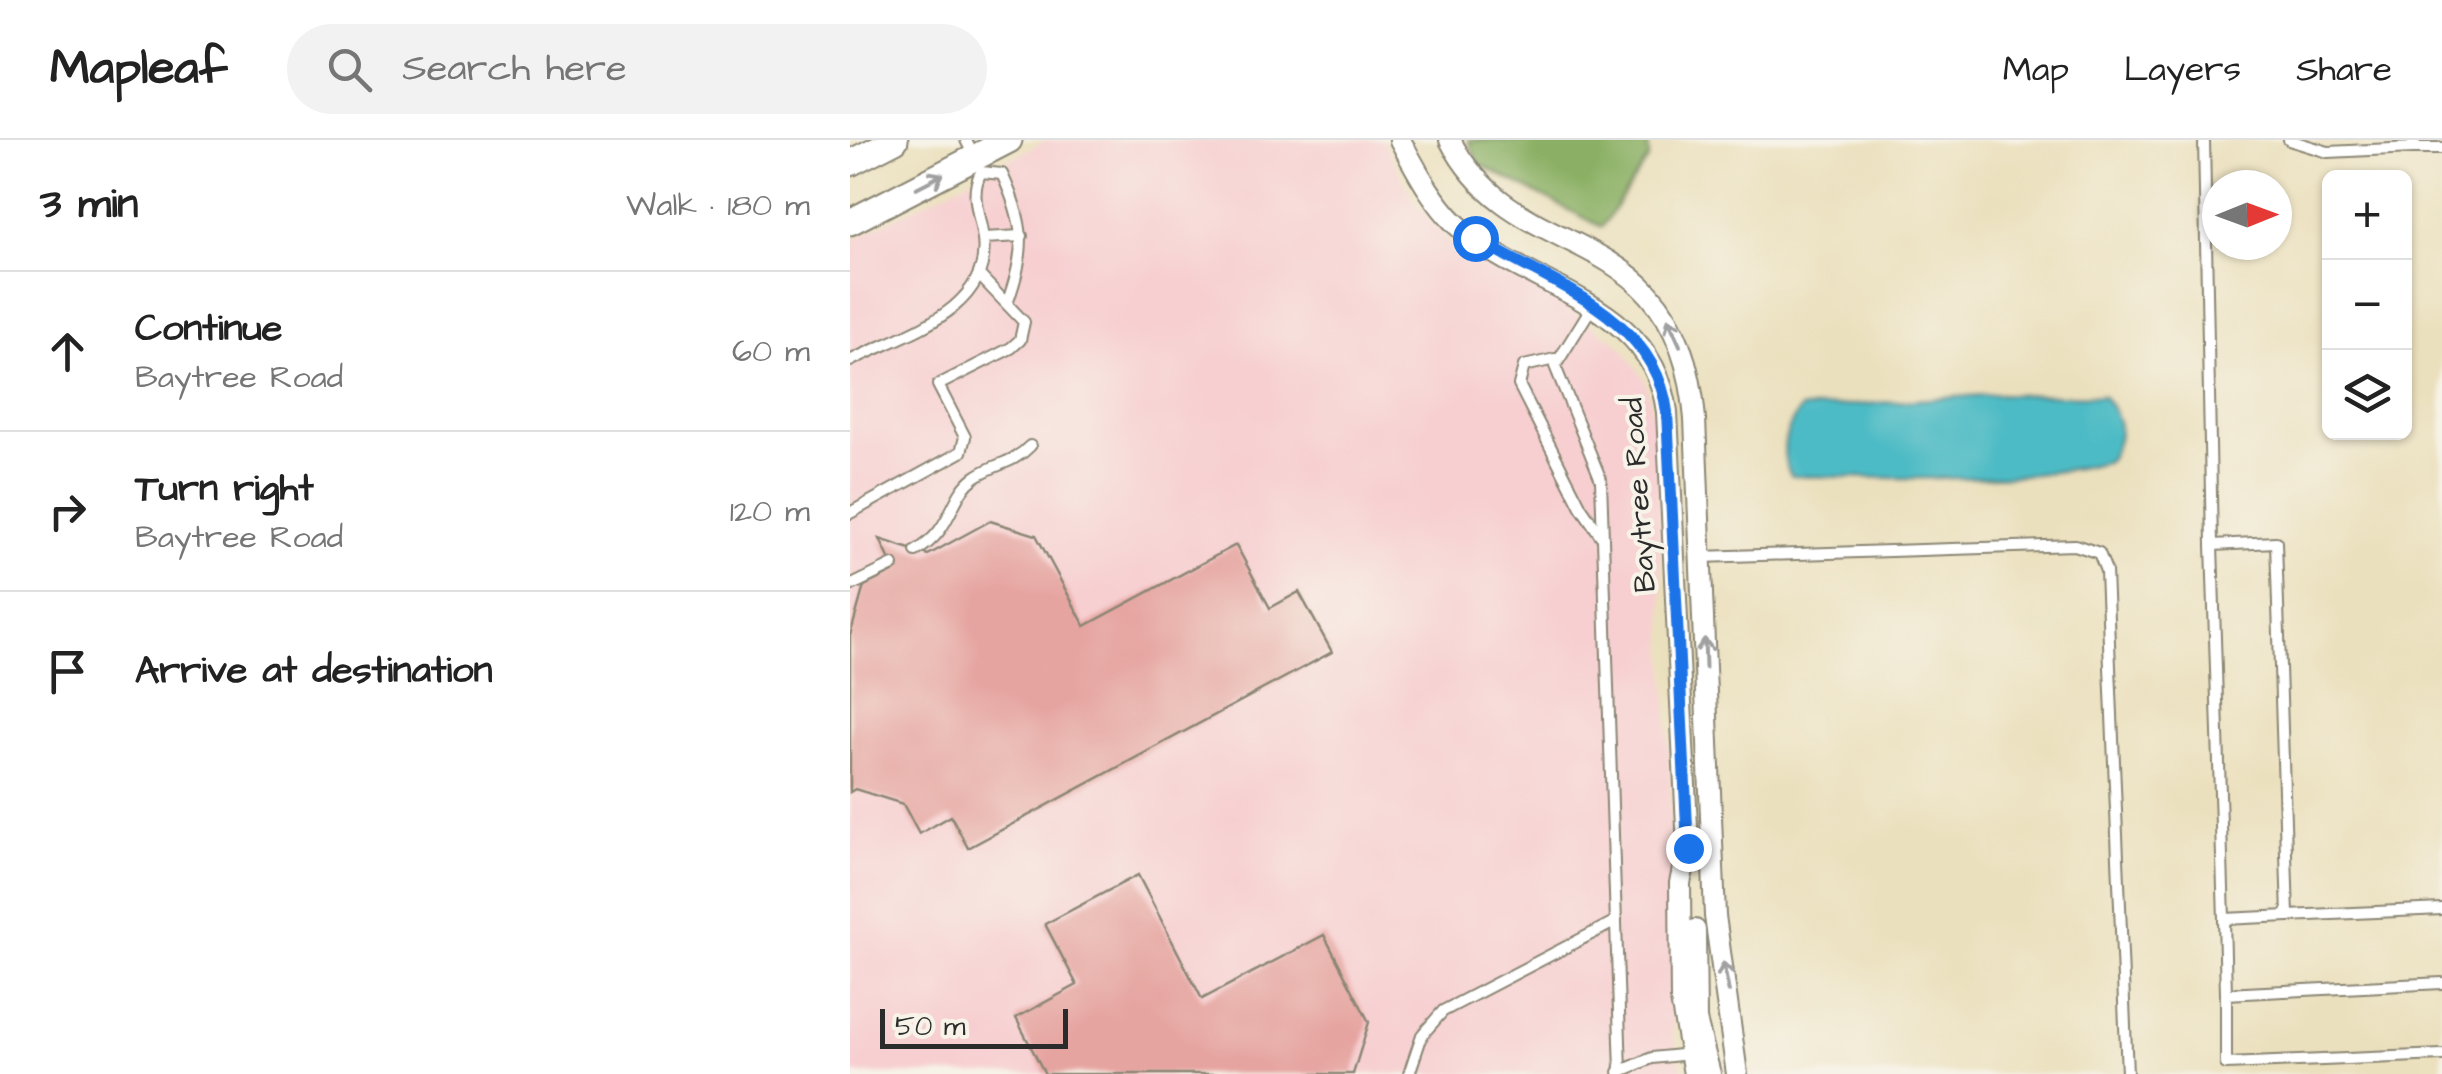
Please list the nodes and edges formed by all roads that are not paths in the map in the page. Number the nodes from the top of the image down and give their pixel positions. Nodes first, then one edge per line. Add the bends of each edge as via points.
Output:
1 (895, 140) edge
2 (1009, 140) edge
3 (1400, 140) edge
4 (1450, 140) edge
5 (2204, 140) edge
6 (2289, 140) edge
7 (2413, 144) edge
8 (2442, 148) edge
9 (974, 157) edge
10 (850, 163) edge
11 (850, 222) edge
12 (1022, 236) junction
13 (983, 238) junction
14 (980, 276) junction
15 (1008, 301) junction
16 (1592, 305) junction
17 (1556, 359) junction
18 (850, 361) edge
19 (1030, 446) dead end
20 (850, 513) edge
21 (1602, 537) junction
22 (2212, 544) junction
23 (916, 551) dead end
24 (1701, 558) junction
25 (892, 565) dead end
26 (850, 586) edge
27 (1688, 848) junction
28 (2442, 909) edge
29 (2288, 916) junction
30 (2224, 919) junction
31 (1616, 921) junction
32 (2442, 983) edge
33 (2226, 994) junction
34 (2442, 1054) edge
35 (1692, 1064) edge
36 (1618, 1072) edge
37 (1410, 1074) edge
38 (1710, 1074) edge
39 (1737, 1074) edge
40 (2126, 1074) edge

1 - 10 street
2 - 9 street
3 - 16 street, Baytree Road via 1457,224
24 -> 4 street, Baytree Road via 1693,392 1666,315 1625,268 1483,187
5 - 22 lane
6 - 7 lane via 2328,152
7 - 8 lane
11 -> 9 street
9 - 12 lane via 1002,174 1022,217
9 - 13 lane via 972,190
12 - 13 lane
12 - 15 lane
13 - 14 lane
14 - 15 lane
14 - 18 lane via 965,302
15 - 20 lane via 1024,322 1020,340 938,385 965,437 961,452
16 - 17 lane
16 - 27 street, Baytree Road via 1642,348 1665,396
17 - 21 lane via 1556,374 1600,476
17 - 21 lane via 1524,366 1518,383
19 - 23 lane via 1016,460 974,477 934,540
21 - 31 lane
22 - 29 lane via 2276,542
22 - 30 lane
39 -> 24 street, Baytree Road via 1715,916
24 - 40 lane via 2074,545 2099,554 2106,572
25 - 26 lane
27 - 35 street, Baytree Road via 1680,883 1681,1000
27 - 38 street, Baytree Road via 1696,1020
28 - 29 lane
29 - 30 lane
30 - 33 lane
31 - 36 lane
31 - 37 lane via 1443,1011 1422,1035
32 - 33 lane
33 - 34 lane via 2226,1064
35 - 36 lane via 1652,1058

